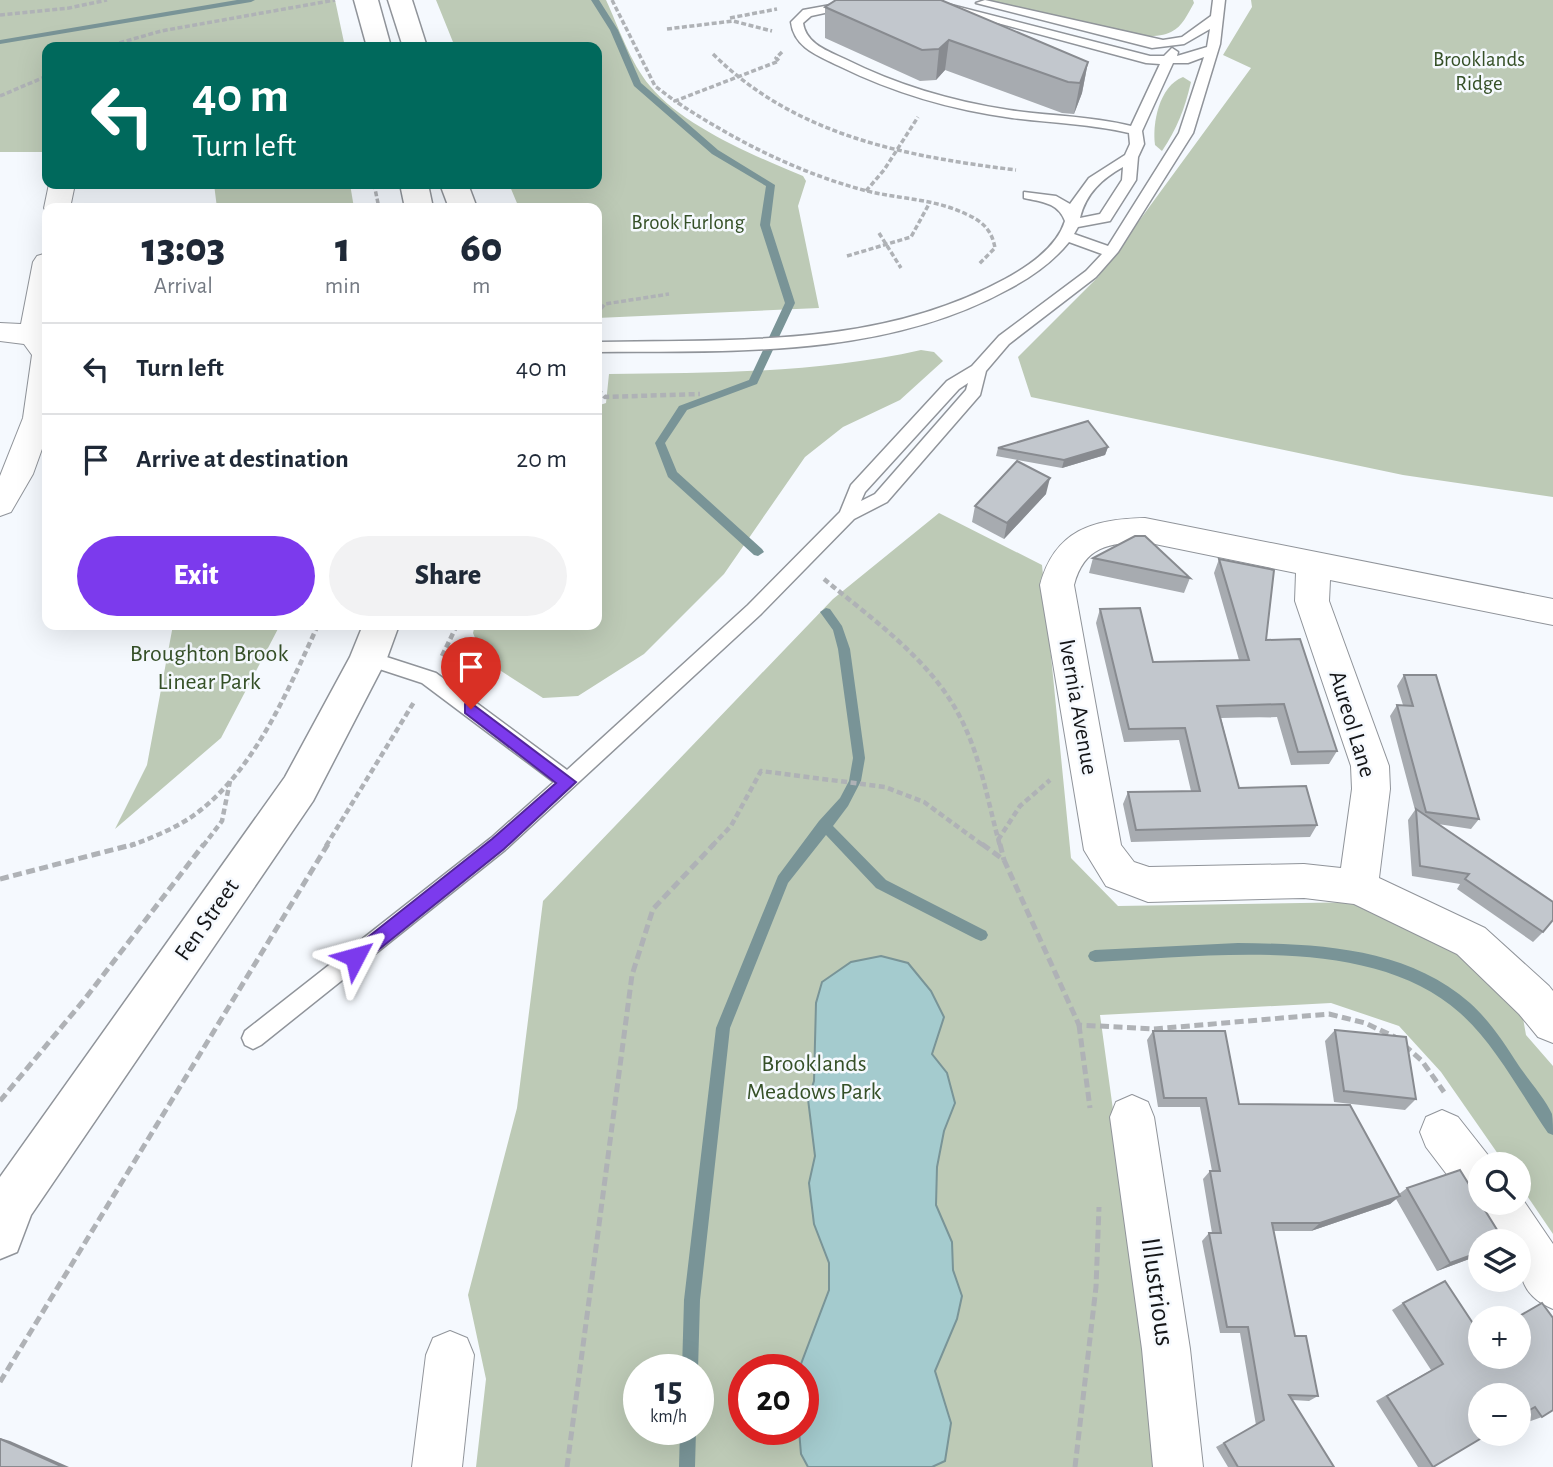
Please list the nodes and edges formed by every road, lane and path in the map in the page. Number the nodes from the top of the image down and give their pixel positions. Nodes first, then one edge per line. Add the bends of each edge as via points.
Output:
1 (107, 0) edge
2 (336, 0) edge
3 (366, 0) edge
4 (611, 0) edge
5 (877, 0) edge
6 (918, 0) edge
7 (971, 0) edge
8 (1219, 0) edge
9 (780, 8) dead end
10 (404, 11) edge
11 (0, 15) edge
12 (726, 19) junction
13 (1214, 19) junction
14 (667, 29) dead end
15 (777, 36) dead end
16 (377, 38) edge
17 (122, 42) edge
18 (413, 42) edge
19 (1175, 45) junction
20 (786, 49) dead end
21 (1211, 50) junction
22 (713, 54) dead end
23 (1167, 61) junction
24 (42, 78) edge
25 (736, 78) junction
26 (0, 96) edge
27 (932, 100) junction
28 (676, 101) junction
29 (1135, 131) junction
30 (896, 149) junction
31 (1131, 157) junction
32 (1016, 170) dead end
33 (866, 191) junction
34 (1029, 195) dead end
35 (929, 204) junction
36 (1069, 230) junction
37 (879, 233) dead end
38 (885, 247) junction
39 (1111, 252) junction
40 (847, 256) dead end
41 (901, 268) dead end
42 (973, 268) dead end
43 (42, 288) edge
44 (669, 294) dead end
45 (602, 308) edge
46 (0, 332) edge
47 (33, 335) junction
48 (42, 347) edge
49 (602, 347) edge
50 (978, 370) junction
51 (602, 394) edge
52 (700, 394) dead end
53 (42, 409) edge
54 (0, 504) edge
55 (848, 515) junction
56 (802, 560) junction
57 (1313, 565) junction
58 (1553, 612) edge
59 (316, 630) edge
60 (455, 630) edge
61 (374, 641) edge
62 (429, 678) junction
63 (1087, 757) junction
64 (230, 781) junction
65 (568, 782) junction
66 (998, 840) junction
67 (1004, 860) junction
68 (0, 879) edge
69 (1358, 887) junction
70 (1553, 1023) edge
71 (1079, 1025) junction
72 (253, 1038) dead end
73 (0, 1101) edge
74 (1111, 1118) joint
75 (1447, 1118) joint
76 (1468, 1158) edge
77 (1099, 1197) dead end
78 (1506, 1215) edge
79 (4, 1216) edge
80 (1553, 1285) edge
81 (450, 1355) dead end
82 (0, 1382) edge
83 (437, 1467) edge
84 (567, 1467) edge
85 (1075, 1467) edge
86 (1178, 1467) edge

1 - 11 path
2 - 17 path
3 - 16 street
4 - 28 path via 655,86
5 - 27 lane via 807,13 797,22 797,30 815,49
6 - 23 lane
7 - 19 lane via 1130,41
8 - 13 lane
9 - 12 path
10 - 18 street
12 - 14 path
12 - 15 path via 753,23
13 - 19 lane via 1194,37
13 - 21 lane
19 - 23 lane
20 - 25 path via 776,58 779,61
21 - 23 lane
21 - 39 lane via 1186,133
22 - 25 path
23 - 29 lane
24 - 26 path
25 - 28 path
25 - 30 path via 836,133
27 - 29 lane
27 - 30 path
28 - 33 path via 747,145
29 - 31 lane via 1137,144
30 - 32 path
30 - 33 path
31 - 36 lane via 1105,170 1078,201
31 - 36 lane via 1129,180 1105,218
33 - 35 path
34 - 36 lane via 1069,209
35 - 38 path via 912,237
35 - 42 path via 961,211 992,232 995,248
36 - 39 lane
36 - 49 lane via 1044,260 1017,280 932,317 850,336
37 - 38 path
38 - 40 path
38 - 41 path
39 - 50 lane via 1091,274 1004,341
43 - 47 street
44 - 45 path
46 - 47 street
47 - 48 street
50 - 55 lane via 953,385 857,489
50 - 55 lane via 974,391 881,498
51 - 52 path
53 - 54 street
55 - 56 lane
56 - 65 lane
56 - 66 path via 891,636 942,690 959,715 974,752
57 - 58 street, Ivernia Avenue
57 - 63 street, Ivernia Avenue via 1145,530 1109,531 1079,544 1059,570 1057,585
57 - 69 street, Aureol Lane via 1312,601 1370,766
59 - 64 path via 286,693
60 - 62 path
61 - 62 lane
61 - 79 street, Fen Street via 299,789
62 - 65 lane
62 - 82 path
63 - 66 path via 1029,793
63 - 69 street, Ivernia Avenue via 1103,850 1120,874 1133,881 1147,885 1304,881
64 - 68 path via 197,813 137,844
64 - 73 path via 222,821
65 - 72 lane via 498,844
66 - 67 path
67 - 71 path
67 - 84 path via 925,802 885,787 761,771 731,826 653,909 632,975
69 - 70 street, Ivernia Avenue via 1471,942
71 - 74 path
71 - 75 path via 1154,1029 1329,1014 1365,1023 1396,1038 1422,1061
74 - 86 street, Illustrious via 1166,1349
75 - 76 street
77 - 85 path via 1096,1287
78 - 80 street
81 - 83 street

